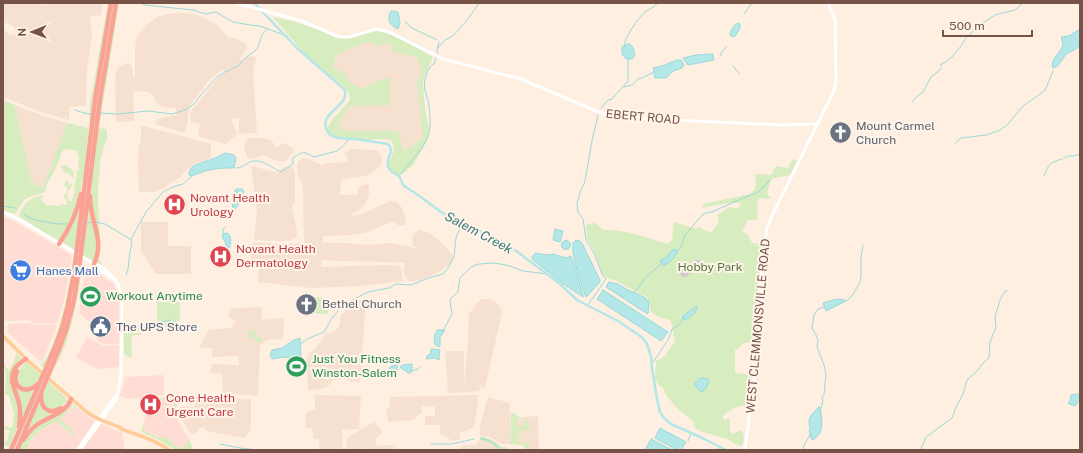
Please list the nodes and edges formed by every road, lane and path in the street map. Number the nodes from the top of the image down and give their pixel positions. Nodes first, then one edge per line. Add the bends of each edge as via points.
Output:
1 (111, 3) edge
2 (116, 3) edge
3 (236, 3) edge
4 (828, 3) edge
5 (817, 124) junction
6 (87, 163) junction
7 (90, 173) junction
8 (3, 212) edge
9 (59, 244) junction
10 (79, 250) junction
11 (78, 260) junction
12 (94, 264) junction
13 (3, 336) edge
14 (26, 359) junction
15 (40, 382) junction
16 (42, 391) junction
17 (71, 399) junction
18 (99, 420) junction
19 (17, 437) junction
20 (15, 448) edge
21 (79, 450) edge
22 (169, 450) edge
23 (745, 450) edge

1 - 6 highway
2 - 7 highway
3 - 5 main road, EBERT ROAD via 309,24 339,37 349,37 376,29 386,31 442,59 521,79 612,117 782,125
4 - 5 main road, WEST CLEMMONSVILLE ROAD via 835,19 836,84
5 - 23 main road, WEST CLEMMONSVILLE ROAD via 767,228 760,283 759,333
6 - 9 highway via 78,206 72,223
6 - 10 highway
7 - 10 highway
7 - 12 highway via 91,208 98,242
8 - 9 main road
9 - 12 main road
10 - 11 highway
11 - 15 highway via 66,316
11 - 16 highway via 74,300 68,323
12 - 18 main road via 111,275 118,286 122,309 120,383 115,401
13 - 14 main road
14 - 15 highway via 16,373 17,384 22,389 29,390
14 - 17 main road
14 - 19 highway via 12,376 20,413
15 - 19 highway
16 - 17 highway via 42,403 50,411 60,409
16 - 20 highway
17 - 18 main road
17 - 20 highway via 59,412 28,432
18 - 21 main road
18 - 22 main road via 154,441
19 - 20 highway

